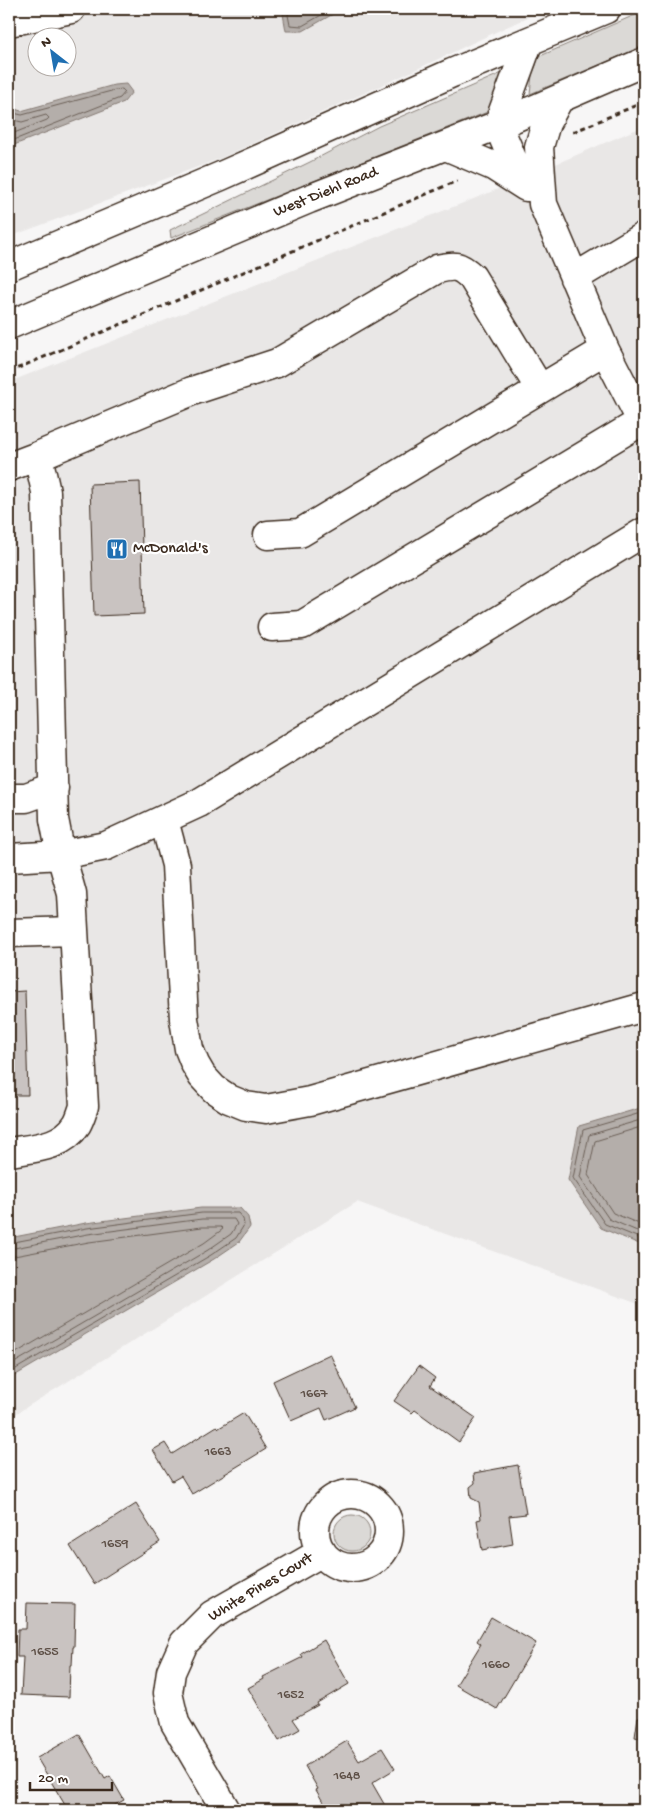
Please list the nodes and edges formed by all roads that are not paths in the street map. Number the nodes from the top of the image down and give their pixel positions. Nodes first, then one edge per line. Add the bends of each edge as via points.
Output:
1 (71, 9) edge
2 (606, 9) edge
3 (9, 22) edge
4 (529, 41) junction
5 (644, 62) edge
6 (559, 99) junction
7 (498, 125) junction
8 (446, 146) junction
9 (523, 184) junction
10 (543, 204) junction
11 (644, 236) edge
12 (9, 266) edge
13 (574, 278) junction
14 (9, 325) edge
15 (606, 350) junction
16 (540, 389) junction
17 (643, 423) edge
18 (38, 456) junction
19 (9, 467) edge
20 (644, 532) edge
21 (268, 536) dead end
22 (272, 627) dead end
23 (54, 788) junction
24 (9, 798) edge
25 (164, 820) junction
26 (60, 855) junction
27 (9, 858) edge
28 (74, 931) junction
29 (9, 933) edge
30 (644, 1007) edge
31 (9, 1152) edge
32 (322, 1552) dead end
33 (226, 1810) edge

1 - 3 street
2 - 4 street
4 - 7 street
4 - 12 street
5 - 6 street, West Diehl Road
6 - 7 street, West Diehl Road
6 - 10 street via 546,123 539,147
7 - 8 street, West Diehl Road
7 - 9 street
8 - 9 street via 493,166
8 - 14 street, West Diehl Road via 309,199
9 - 10 street
10 - 13 street
11 - 13 street
13 - 15 street
15 - 16 street
15 - 17 street
16 - 18 street via 472,277 463,268 450,266 437,269 277,363 192,391
16 - 21 street via 300,533
17 - 22 street via 302,625
18 - 19 street
18 - 23 street via 46,492
20 - 25 street via 199,803
23 - 24 street via 26,798
23 - 26 street via 54,819
25 - 26 street via 106,846
25 - 30 street via 176,865 184,1019 189,1048 202,1076 228,1099 266,1110 310,1101
26 - 27 street
26 - 28 street via 72,894
28 - 29 street
28 - 31 street via 84,1106 68,1136 50,1145
32 - 33 street, White Pines Court via 212,1615 184,1643 171,1672 168,1692 175,1723

